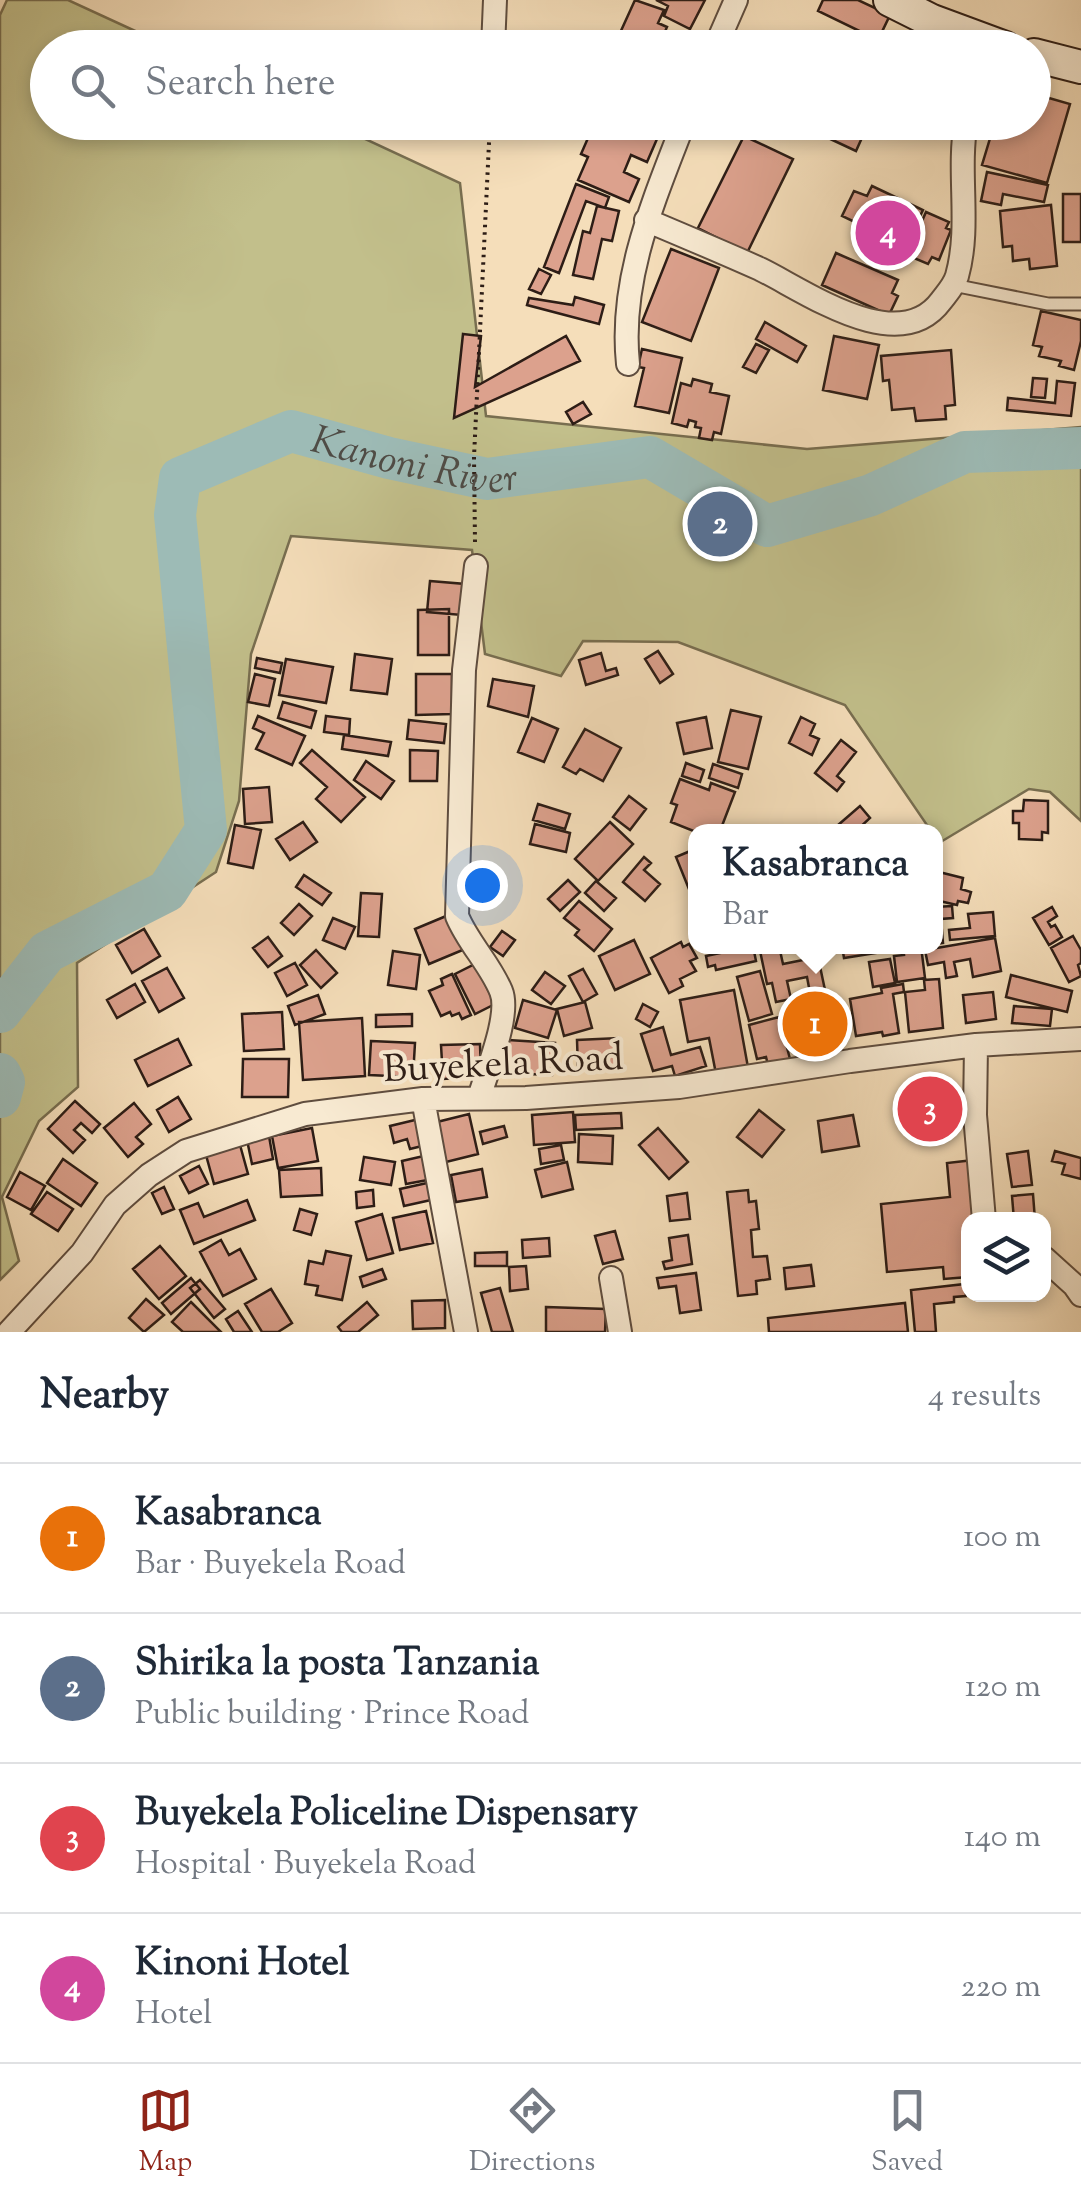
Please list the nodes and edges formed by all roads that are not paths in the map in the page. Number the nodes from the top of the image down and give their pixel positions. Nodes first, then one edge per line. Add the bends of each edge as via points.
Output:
1 (495, 0) edge
2 (736, 0) edge
3 (890, 0) edge
4 (934, 10) edge
5 (494, 30) edge
6 (723, 30) edge
7 (966, 30) edge
8 (1051, 59) edge
9 (1081, 67) edge
10 (677, 140) edge
11 (965, 140) edge
12 (646, 220) junction
13 (953, 285) junction
14 (1081, 304) edge
15 (628, 364) dead end
16 (476, 566) road end
17 (1081, 1039) edge
18 (976, 1046) junction
19 (479, 1098) junction
20 (423, 1099) junction
21 (983, 1212) edge
22 (1051, 1264) edge
23 (611, 1278) dead end
24 (1081, 1296) edge
25 (9, 1332) edge
26 (466, 1332) edge
27 (620, 1332) edge

1 - 5 street
2 - 6 street
3 - 4 main road
4 - 7 main road
8 - 9 main road
10 - 12 street
11 - 13 street via 964,216
12 - 13 street via 858,317 911,321 934,310
12 - 15 street via 625,322
13 - 14 lane
16 - 19 street via 464,670 457,916 502,992 504,1009
17 - 18 street, Buyekela Road
18 - 19 street, Buyekela Road via 679,1087
18 - 21 street
19 - 20 street, Buyekela Road
20 - 25 street, Buyekela Road via 305,1114 186,1151 116,1205
20 - 26 street
22 - 24 street
23 - 27 street

